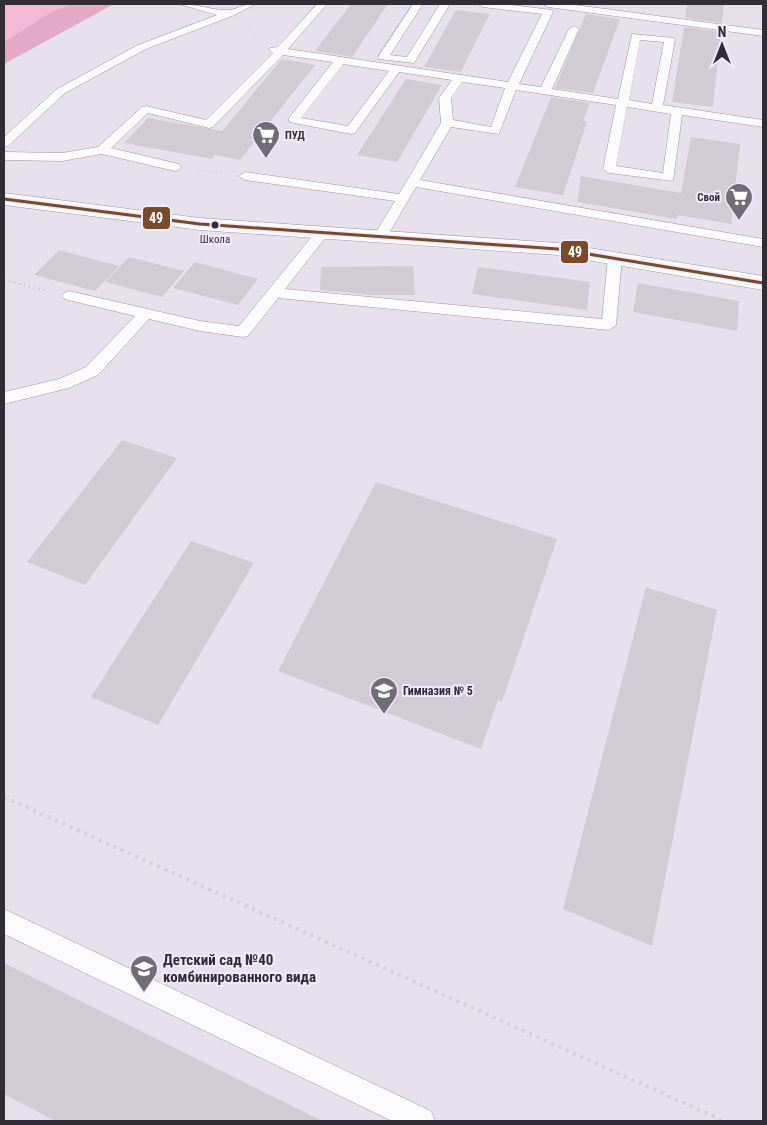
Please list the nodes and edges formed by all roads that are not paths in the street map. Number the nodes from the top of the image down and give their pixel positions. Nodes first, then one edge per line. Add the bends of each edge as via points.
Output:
1 (184, 4) edge
2 (251, 4) edge
3 (322, 4) edge
4 (418, 4) edge
5 (445, 4) edge
6 (483, 4) edge
7 (548, 4) edge
8 (228, 14) junction
9 (574, 29) dead end
10 (763, 33) edge
11 (278, 51) junction
12 (340, 60) junction
13 (396, 69) junction
14 (459, 78) junction
15 (512, 86) junction
16 (545, 91) junction
17 (622, 103) junction
18 (657, 108) junction
19 (677, 111) junction
20 (448, 123) junction
21 (763, 124) edge
22 (4, 144) edge
23 (102, 150) junction
24 (4, 156) edge
25 (175, 167) road end
26 (245, 176) road end
27 (412, 183) junction
28 (403, 198) junction
29 (4, 199) edge
30 (323, 232) junction
31 (380, 237) junction
32 (763, 243) edge
33 (615, 258) junction
34 (763, 282) edge
35 (274, 293) junction
36 (69, 296) road end
37 (145, 314) junction
38 (4, 398) edge
39 (4, 921) edge
40 (421, 1121) edge

1 - 8 lane
2 - 8 lane
3 - 11 lane
4 - 5 lane via 383,57 410,61
6 - 15 lane via 548,12
7 - 10 lane
8 - 22 lane via 142,46 61,91
9 - 16 lane
11 - 12 lane
11 - 23 lane via 209,124 146,109
12 - 13 lane
12 - 13 lane via 294,120 351,130
13 - 14 lane
14 - 15 lane
14 - 20 lane via 445,98
15 - 16 lane
15 - 20 lane via 494,131
16 - 17 lane
17 - 18 lane
17 - 18 lane via 636,36 670,40
17 - 19 lane via 609,169 669,178
18 - 19 lane
19 - 21 lane
20 - 27 lane
23 - 24 lane via 62,157
23 - 25 lane
26 - 28 lane
27 - 28 lane
27 - 32 lane
28 - 31 lane
29 - 30 street via 200,224
30 - 31 street
30 - 35 lane
31 - 33 street via 558,249
33 - 34 street
33 - 35 lane via 609,325
35 - 37 lane via 242,332
36 - 37 lane
37 - 38 lane via 92,371 63,384
39 - 40 lane

